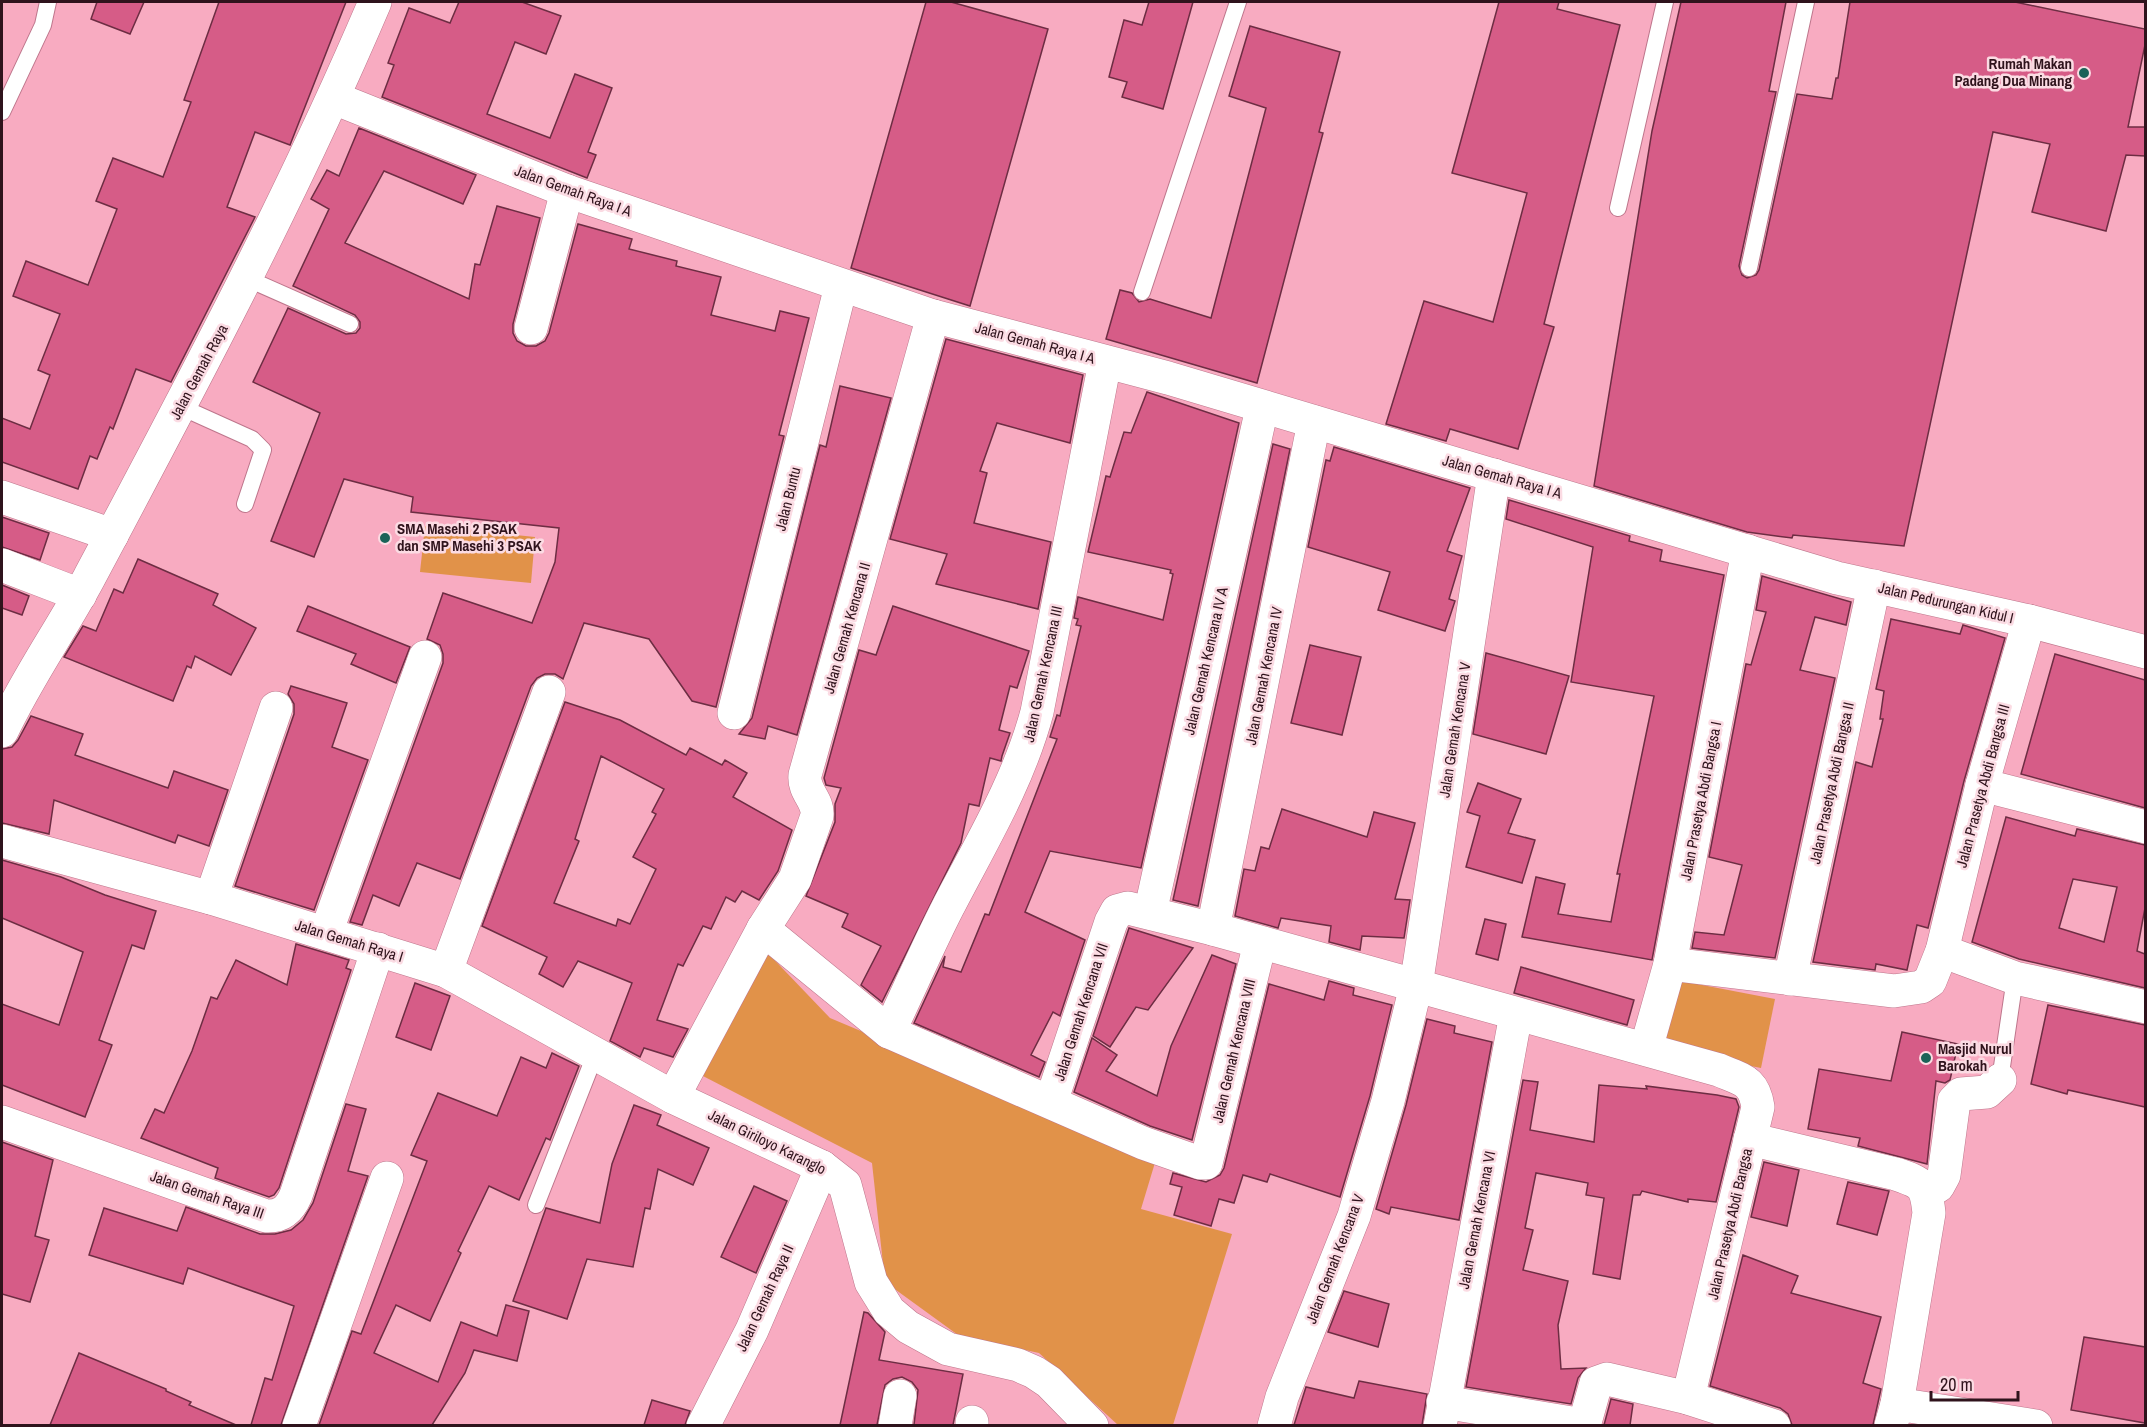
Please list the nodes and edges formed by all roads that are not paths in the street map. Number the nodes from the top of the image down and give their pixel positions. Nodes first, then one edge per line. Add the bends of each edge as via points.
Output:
1 (48, 2) edge
2 (375, 2) edge
3 (1238, 2) edge
4 (1665, 2) edge
5 (1806, 2) edge
6 (334, 98) junction
7 (2, 112) edge
8 (567, 191) junction
9 (1618, 208) dead end
10 (1749, 268) dead end
11 (246, 278) junction
12 (841, 286) junction
13 (1142, 292) dead end
14 (933, 316) junction
15 (350, 324) dead end
16 (531, 328) dead end
17 (1105, 362) junction
18 (181, 407) junction
19 (1262, 408) junction
20 (1314, 423) junction
21 (1494, 475) junction
22 (2, 497) edge
23 (245, 504) dead end
24 (112, 535) junction
25 (1748, 551) junction
26 (2, 565) edge
27 (1874, 586) junction
28 (80, 595) junction
29 (2029, 621) junction
30 (2145, 652) edge
31 (425, 657) dead end
32 (549, 692) dead end
33 (276, 708) dead end
34 (734, 713) dead end
35 (2, 731) edge
36 (1982, 785) junction
37 (2145, 827) edge
38 (2, 841) edge
39 (211, 897) junction
40 (1150, 913) junction
41 (1213, 928) junction
42 (763, 929) junction
43 (326, 933) junction
44 (1260, 943) junction
45 (378, 949) junction
46 (1941, 951) junction
47 (1670, 964) junction
48 (446, 971) junction
49 (2015, 978) junction
50 (1790, 979) junction
51 (1416, 986) junction
52 (2145, 1007) edge
53 (1515, 1014) junction
54 (889, 1032) junction
55 (1646, 1049) junction
56 (595, 1055) junction
57 (2000, 1080) joint
58 (673, 1097) junction
59 (1051, 1102) junction
60 (2, 1122) edge
61 (1750, 1139) junction
62 (822, 1167) junction
63 (387, 1178) dead end
64 (1927, 1192) junction
65 (536, 1205) dead end
66 (1689, 1398) junction
67 (1442, 1414) edge
68 (1894, 1415) edge
69 (299, 1425) edge
70 (703, 1425) edge
71 (1092, 1425) edge
72 (1274, 1425) edge
73 (1774, 1425) edge
74 (2036, 1425) edge

1 - 7 lane via 43,25
2 - 6 street, Jalan Gemah Raya
3 - 13 lane
4 - 9 lane
5 - 10 lane
6 - 8 street, Jalan Gemah Raya I A
6 - 11 street, Jalan Gemah Raya
8 - 12 street, Jalan Gemah Raya I A
8 - 16 street
11 - 15 lane
11 - 18 street, Jalan Gemah Raya
12 - 14 street, Jalan Gemah Raya I A
12 - 34 street, Jalan Buntu
14 - 17 street, Jalan Gemah Raya I A
14 - 42 street, Jalan Gemah Kencana II via 806,775 806,788 817,806 817,816 795,879
17 - 19 street, Jalan Gemah Raya I A
17 - 54 street, Jalan Gemah Kencana III via 1027,748 997,818 948,908
18 - 23 lane via 252,439 263,450
18 - 24 street, Jalan Gemah Raya
19 - 20 street, Jalan Gemah Raya I A
19 - 40 street, Jalan Gemah Kencana IV A
20 - 21 street, Jalan Gemah Raya I A
20 - 41 street, Jalan Gemah Kencana IV
21 - 25 street, Jalan Gemah Raya I A
21 - 51 street, Jalan Gemah Kencana V
22 - 24 street
24 - 28 street, Jalan Gemah Raya
25 - 27 street, Jalan Pedurungan Kidul I
25 - 47 street, Jalan Prasetya Abdi Bangsa I
26 - 28 street
27 - 29 street, Jalan Pedurungan Kidul I
27 - 50 street, Jalan Prasetya Abdi Bangsa II
28 - 35 street, Jalan Gemah Raya via 15,702
29 - 30 street, Jalan Pedurungan Kidul I
29 - 36 street, Jalan Prasetya Abdi Bangsa III
31 - 43 street
32 - 48 street
33 - 39 street
36 - 37 street
36 - 46 street, Jalan Prasetya Abdi Bangsa III
38 - 39 street, Jalan Gemah Raya I
39 - 43 street, Jalan Gemah Raya I
40 - 41 street
40 - 59 street, Jalan Gemah Kencana VII via 1122,909 1114,915
41 - 44 street
42 - 54 street
42 - 58 street, Jalan Gemah Kencana II
43 - 45 street, Jalan Gemah Raya I
44 - 51 street
44 - 59 street, Jalan Gemah Kencana VIII via 1209,1159 1200,1163 1143,1143
45 - 48 street, Jalan Gemah Raya I
45 - 60 street, Jalan Gemah Raya III via 296,1195 280,1215 266,1216
46 - 49 street
46 - 50 street, Jalan Prasetya Abdi Bangsa III via 1930,981 1910,989
47 - 50 street, Jalan Prasetya Abdi Bangsa III
47 - 55 street, Jalan Prasetya Abdi Bangsa I
48 - 56 street, Jalan Gemah Raya I
49 - 52 street
49 - 57 lane
51 - 53 street
51 - 72 street, Jalan Gemah Kencana V via 1354,1216
53 - 55 street
53 - 67 street, Jalan Gemah Kencana VI
54 - 59 street
55 - 61 street, Jalan Prasetya Abdi Bangsa via 1749,1083 1758,1107
56 - 58 street, Jalan Gemah Raya I
56 - 65 lane
57 - 64 street via 1987,1092 1961,1094 1954,1101 1944,1175 1938,1186
58 - 62 street, Jalan Giriloyo Karanglo
61 - 64 street via 1896,1174 1919,1182
61 - 66 street, Jalan Prasetya Abdi Bangsa
62 - 70 street, Jalan Gemah Raya II via 752,1330
62 - 71 street, Jalan Giriloyo Karanglo via 844,1185 871,1282 889,1311 908,1327 948,1349 1034,1372
63 - 69 street
64 - 68 street via 1929,1213
66 - 67 street via 1608,1379 1596,1383 1584,1425
66 - 73 street
68 - 74 street

